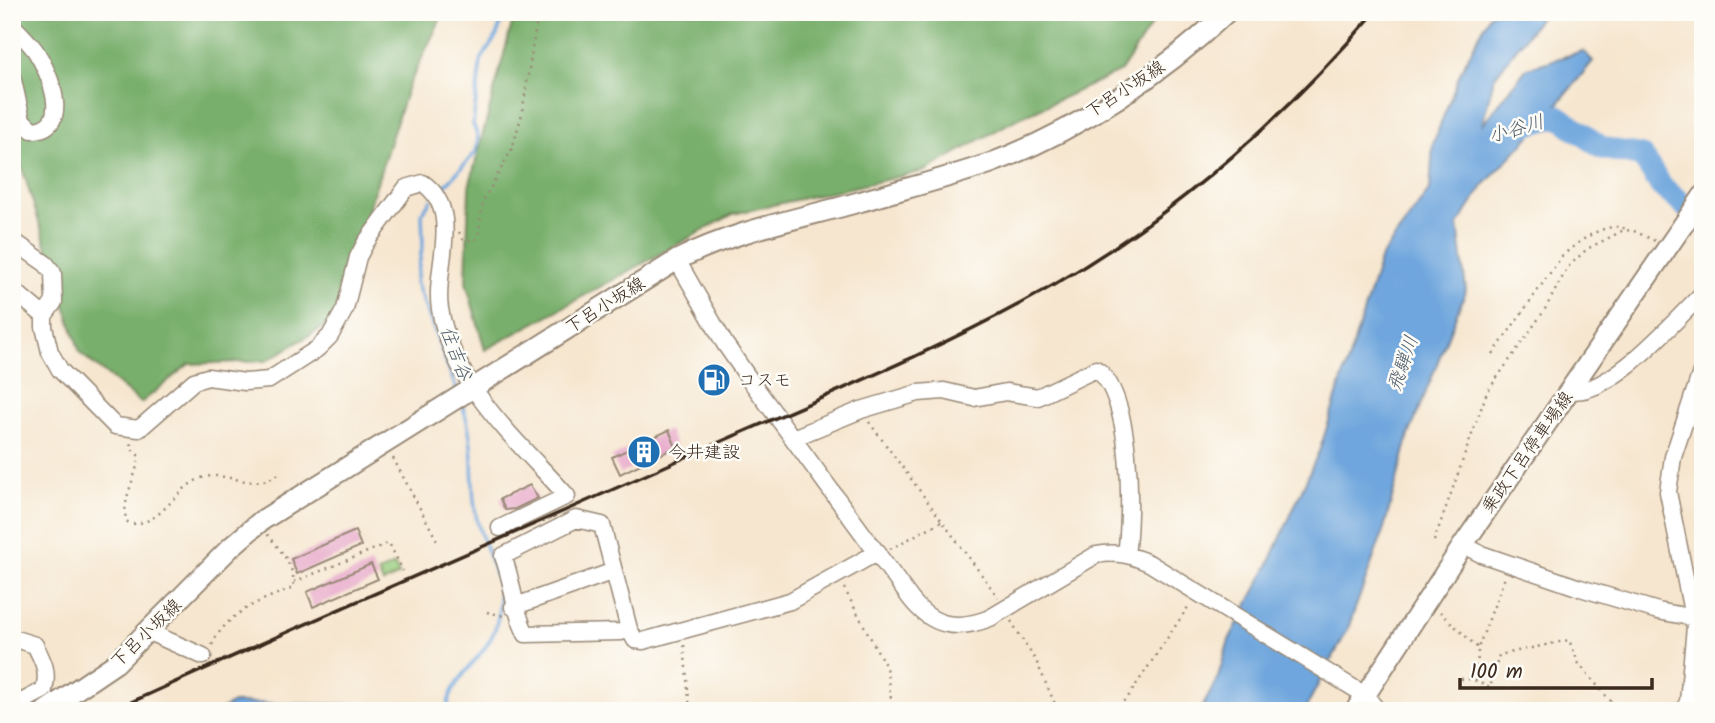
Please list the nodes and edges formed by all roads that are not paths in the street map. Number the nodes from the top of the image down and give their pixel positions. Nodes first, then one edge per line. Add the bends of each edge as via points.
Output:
1 (1227, 12) edge
2 (12, 25) edge
3 (12, 76) edge
4 (1703, 196) edge
5 (12, 240) edge
6 (677, 260) junction
7 (12, 289) edge
8 (1703, 293) edge
9 (44, 316) junction
10 (1703, 366) edge
11 (471, 389) junction
12 (1570, 390) junction
13 (793, 438) junction
14 (500, 528) dead end
15 (1463, 545) junction
16 (879, 553) junction
17 (1126, 554) junction
18 (614, 571) junction
19 (513, 607) junction
20 (1698, 617) edge
21 (629, 629) junction
22 (149, 632) junction
23 (12, 638) edge
24 (203, 656) road end
25 (1696, 689) edge
26 (1360, 703) edge
27 (12, 707) edge
28 (45, 711) edge
29 (1378, 711) edge
30 (1683, 711) edge

1 - 6 main road, 下呂小坂線 via 1153,73 1039,142 981,166 736,236
2 - 3 street via 39,57 54,97 55,114 43,129 32,130 22,120
4 - 12 main road, 乗政下呂停車場線
5 - 9 street via 53,273 54,302
6 - 11 main road, 下呂小坂線
6 - 13 street via 725,344
7 - 9 street
8 - 12 street via 1632,362 1591,391
9 - 11 street via 50,352 60,370 115,426 139,429 194,381 208,377 269,380 317,349 345,309 366,242 406,188 423,183 442,207 440,312
10 - 20 street via 1673,457 1668,492
11 - 14 street via 567,496
11 - 22 main road, 下呂小坂線 via 257,524
12 - 15 main road, 乗政下呂停車場線
13 - 16 street
13 - 17 street via 918,393 944,391 974,398 1006,392 1038,397 1096,369 1104,374 1115,395 1122,419 1130,526
15 - 20 street via 1658,611
15 - 26 main road, 乗政下呂停車場線
16 - 17 street via 920,611 955,628 971,626 1003,610 1096,555
16 - 21 street via 790,601 643,641 635,640
17 - 26 street via 1149,563 1346,683
18 - 19 street
18 - 19 street via 602,525 576,519 503,556 511,578
18 - 21 street
19 - 21 street via 526,634
20 - 25 street
22 - 24 street
22 - 28 main road, 下呂小坂線 via 100,675
23 - 27 street via 35,645 47,679 44,690
25 - 30 street
26 - 29 street

